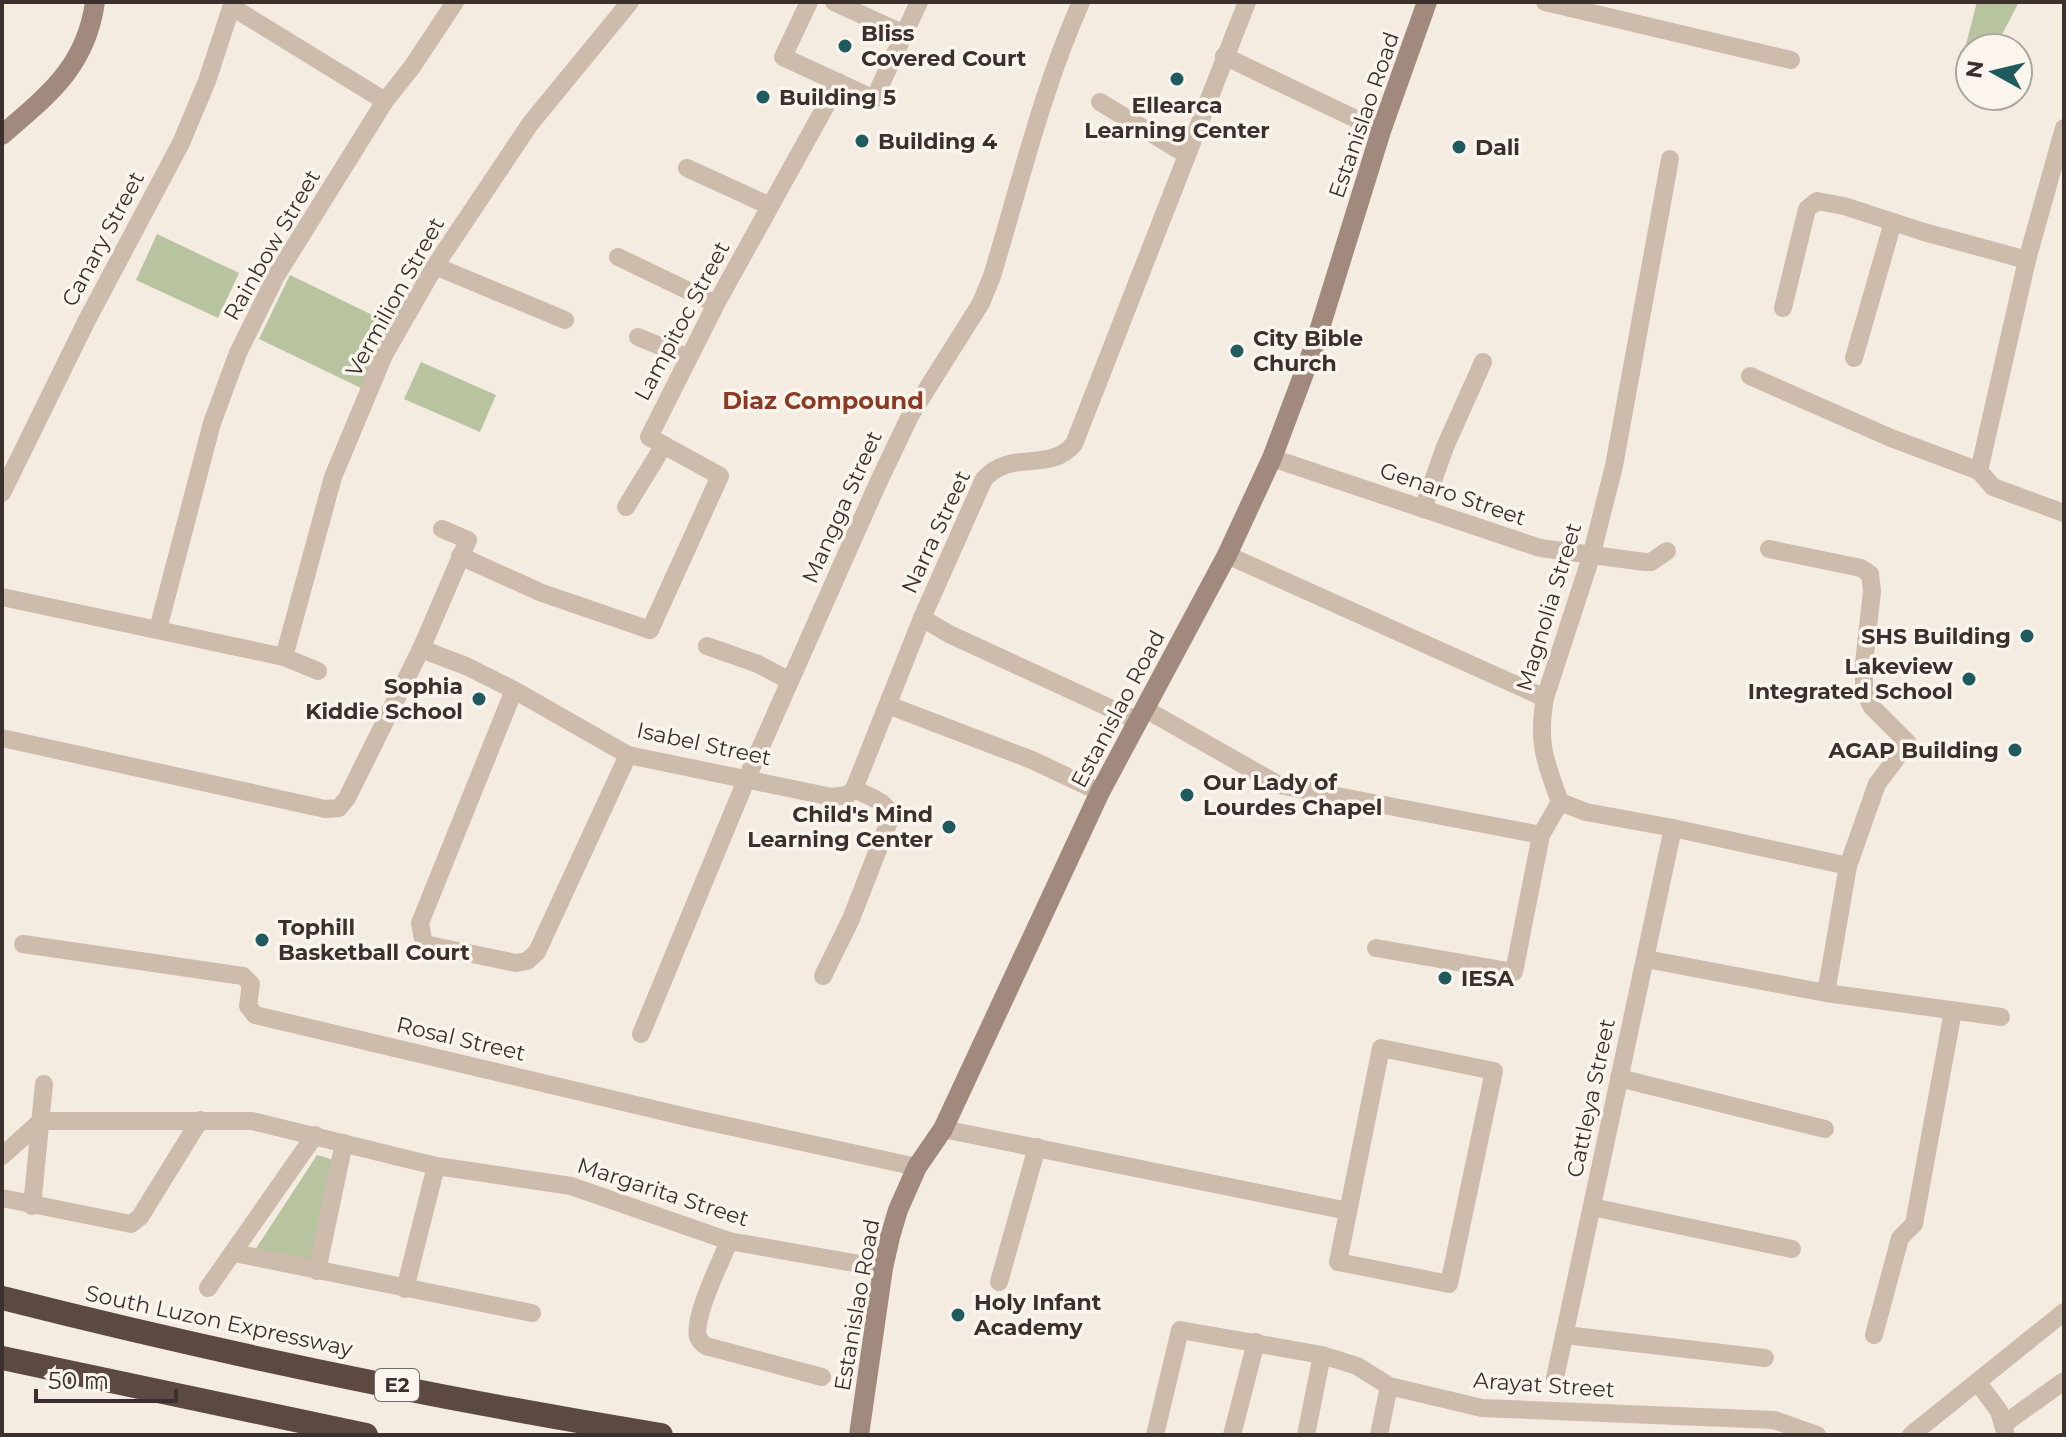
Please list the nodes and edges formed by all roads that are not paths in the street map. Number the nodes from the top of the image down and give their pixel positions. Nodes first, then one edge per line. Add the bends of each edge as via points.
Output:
1 (95, 2) edge
2 (455, 2) edge
3 (630, 2) edge
4 (809, 2) edge
5 (834, 2) edge
6 (919, 2) edge
7 (1081, 2) edge
8 (1247, 2) edge
9 (1427, 2) edge
10 (1545, 2) edge
11 (232, 5) edge
12 (904, 34) junction
13 (1224, 56) junction
14 (1791, 60) dead end
15 (839, 82) junction
16 (385, 101) junction
17 (1100, 102) dead end
18 (2064, 128) edge
19 (1381, 131) junction
20 (2, 135) edge
21 (1187, 155) junction
22 (1670, 159) dead end
23 (687, 168) dead end
24 (770, 206) junction
25 (1893, 222) junction
26 (618, 257) dead end
27 (2027, 260) junction
28 (435, 266) junction
29 (716, 304) junction
30 (1783, 308) dead end
31 (565, 320) dead end
32 (638, 337) dead end
33 (687, 357) junction
34 (1854, 358) dead end
35 (1483, 362) dead end
36 (1750, 376) dead end
37 (664, 445) junction
38 (1272, 458) junction
39 (1979, 471) junction
40 (2, 493) edge
41 (626, 507) dead end
42 (1423, 509) junction
43 (2064, 513) edge
44 (442, 529) dead end
45 (1769, 549) dead end
46 (1667, 551) dead end
47 (1227, 555) junction
48 (460, 556) junction
49 (1591, 557) junction
50 (2, 597) edge
51 (922, 618) junction
52 (158, 629) junction
53 (707, 646) dead end
54 (421, 649) junction
55 (284, 657) junction
56 (318, 671) dead end
57 (790, 681) junction
58 (514, 690) junction
59 (1545, 698) junction
60 (888, 705) junction
61 (1141, 715) junction
62 (2, 738) edge
63 (628, 755) junction
64 (747, 778) junction
65 (854, 789) junction
66 (1100, 792) junction
67 (1560, 802) junction
68 (1673, 828) junction
69 (1541, 835) junction
70 (1848, 866) junction
71 (23, 944) dead end
72 (1376, 948) dead end
73 (1646, 959) junction
74 (823, 976) dead end
75 (1826, 993) junction
76 (1953, 1011) junction
77 (2001, 1017) dead end
78 (641, 1034) dead end
79 (1619, 1078) junction
80 (44, 1084) dead end
81 (200, 1120) junction
82 (41, 1121) junction
83 (943, 1129) junction
84 (1825, 1129) dead end
85 (315, 1135) junction
86 (344, 1143) junction
87 (1037, 1147) junction
88 (2, 1156) edge
89 (436, 1166) junction
90 (917, 1167) junction
91 (2, 1198) edge
92 (32, 1206) junction
93 (1592, 1207) junction
94 (1348, 1211) junction
95 (729, 1241) junction
96 (1792, 1249) dead end
97 (234, 1253) junction
98 (883, 1268) junction
99 (317, 1271) junction
100 (999, 1282) dead end
101 (208, 1288) dead end
102 (405, 1289) junction
103 (2, 1298) edge
104 (2064, 1312) edge
105 (532, 1313) dead end
106 (1565, 1335) junction
107 (1874, 1335) dead end
108 (1256, 1342) junction
109 (1322, 1355) junction
110 (2, 1358) edge
111 (1765, 1358) dead end
112 (822, 1377) dead end
113 (1555, 1378) dead end
114 (2064, 1381) edge
115 (1978, 1383) junction
116 (1389, 1386) junction
117 (2005, 1430) edge
118 (366, 1435) edge
119 (661, 1435) edge
120 (859, 1435) edge
121 (1155, 1435) edge
122 (1232, 1435) edge
123 (1306, 1435) edge
124 (1379, 1435) edge
125 (1817, 1435) edge
126 (1911, 1435) edge

1 - 20 street via 86,37 65,78
2 - 16 street, Rainbow Street
3 - 28 street, Vermilion Street via 530,124
4 - 15 street via 783,57
5 - 12 street
6 - 12 street
7 - 57 street, Mangga Street via 1042,101 981,303 910,416
8 - 13 street, Narra Street
9 - 19 street, Estanislao Road
10 - 14 street
11 - 16 street
11 - 40 street, Canary Street via 181,143
12 - 15 street via 874,99
13 - 19 street
13 - 21 street, Narra Street
15 - 24 street, Lampitoc Street
16 - 52 street, Rainbow Street via 276,276 238,353 212,423
17 - 21 street
18 - 27 street
19 - 38 street, Estanislao Road via 1315,344
21 - 51 street, Narra Street via 1074,444 1053,458 1005,463 984,479
22 - 49 street, Magnolia Street via 1614,466
23 - 24 street
24 - 29 street, Lampitoc Street
25 - 27 street
25 - 30 street via 1823,201 1810,204
25 - 34 street
26 - 29 street
27 - 39 street
28 - 31 street
28 - 55 street, Vermilion Street via 384,355 333,477
29 - 33 street, Lampitoc Street
32 - 33 street
33 - 37 street, Lampitoc Street via 649,437
35 - 42 street
36 - 39 street
37 - 41 street
37 - 48 street via 720,476 650,630 542,593
38 - 42 street, Genaro Street
38 - 47 street, Estanislao Road
39 - 43 street via 1993,487
42 - 49 street, Genaro Street via 1540,548
44 - 48 street via 468,540
45 - 70 street via 1861,568 1872,579 1864,691 1872,707 1908,743 1877,784
46 - 49 street, Genaro Street via 1651,562
47 - 59 street
47 - 61 street, Estanislao Road
48 - 54 street
49 - 59 street, Magnolia Street
50 - 52 street
51 - 60 street, Narra Street
51 - 61 street
52 - 55 street
53 - 57 street
54 - 58 street, Isabel Street
54 - 62 street via 339,808
55 - 56 street
57 - 64 street, Mangga Street
58 - 63 street, Isabel Street
58 - 63 street via 420,923 429,945 516,963 531,958
59 - 67 street, Magnolia Street via 1541,752
60 - 65 street, Narra Street
60 - 66 street
61 - 66 street, Estanislao Road
61 - 69 street via 1279,785
63 - 64 street, Isabel Street
64 - 65 street, Isabel Street via 832,797
64 - 78 street, Mangga Street
65 - 74 street via 887,806 890,819
66 - 83 street, Estanislao Road
67 - 68 street
67 - 69 street
68 - 70 street
68 - 73 street, Cattleya Street
69 - 72 street via 1514,972
70 - 75 street
71 - 90 street, Rosal Street via 243,976 251,984 248,1006 255,1015
73 - 75 street
73 - 79 street, Cattleya Street
75 - 76 street
76 - 77 street
76 - 107 street via 1914,1224 1900,1238
79 - 84 street
79 - 93 street, Cattleya Street
80 - 82 street
81 - 82 street, Margarita Street
81 - 85 street, Margarita Street via 252,1121
81 - 92 street via 131,1224
82 - 88 street
82 - 92 street
83 - 87 street
83 - 90 street, Estanislao Road
85 - 86 street, Margarita Street
85 - 97 street
86 - 89 street, Margarita Street
86 - 99 street
87 - 94 street
87 - 100 street
89 - 95 street, Margarita Street via 571,1186
89 - 102 street
90 - 98 street, Estanislao Road via 898,1210
91 - 92 street
93 - 96 street
93 - 106 street, Cattleya Street
94 - 94 street via 1381,1048 1494,1071 1449,1284 1338,1262
95 - 98 street, Margarita Street
95 - 112 street via 700,1317 700,1342
97 - 99 street
97 - 101 street
98 - 120 street, Estanislao Road
99 - 102 street
102 - 105 street
103 - 119 highway, South Luzon Expressway / E2 via 135,1331
104 - 115 street
106 - 111 street
106 - 113 street, Cattleya Street
108 - 109 street, Arayat Street
108 - 121 street, Arayat Street via 1180,1330
108 - 122 street
109 - 116 street, Arayat Street via 1357,1366
109 - 123 street
110 - 118 highway
114 - 117 street
115 - 117 street
115 - 126 street
116 - 124 street
116 - 125 street, Arayat Street via 1482,1408 1774,1420

